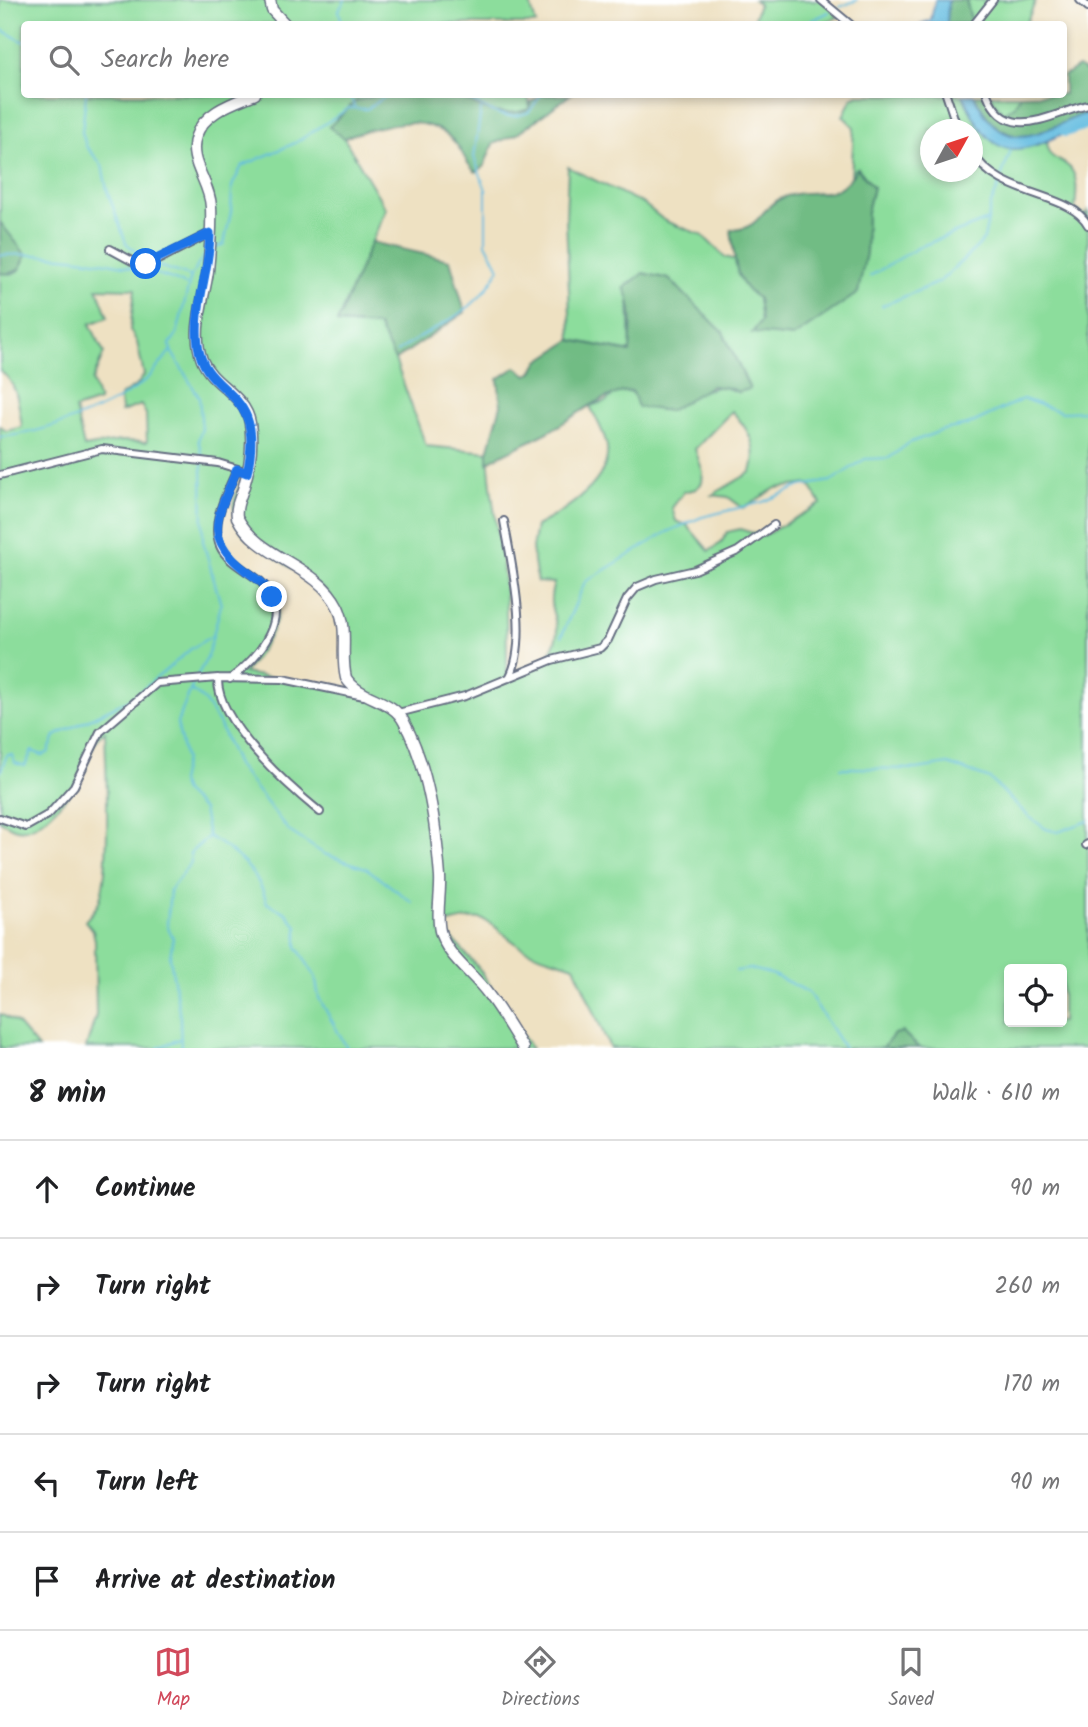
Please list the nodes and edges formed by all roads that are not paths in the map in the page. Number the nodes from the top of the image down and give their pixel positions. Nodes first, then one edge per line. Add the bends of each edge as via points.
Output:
1 (270, 0) edge
2 (821, 0) edge
3 (993, 0) edge
4 (1080, 0) edge
5 (1088, 7) edge
6 (282, 21) edge
7 (846, 21) edge
8 (976, 21) edge
9 (247, 98) edge
10 (947, 98) edge
11 (989, 98) edge
12 (1088, 106) edge
13 (954, 119) edge
14 (983, 165) edge
15 (1088, 225) edge
16 (210, 233) junction
17 (110, 249) dead end
18 (242, 471) junction
19 (0, 475) edge
20 (504, 521) dead end
21 (774, 524) dead end
22 (218, 678) junction
23 (230, 678) junction
24 (508, 679) junction
25 (373, 698) junction
26 (398, 713) junction
27 (320, 812) dead end
28 (0, 818) edge
29 (523, 1048) edge

1 - 6 main road
2 - 7 street
3 - 8 street
4 - 5 street
9 - 16 main road via 213,114 196,136 194,155 209,189
10 - 13 street
11 - 12 street via 1000,116 1017,122
14 - 15 street via 993,176 1078,212
16 - 17 street via 150,264 134,262
16 - 18 main road via 198,345 206,367 249,418
18 - 19 street via 202,461 102,450
18 - 23 street via 221,508 219,544 267,588 275,614 262,650
18 - 25 main road via 236,512 241,524 271,551 318,581 333,599 345,629 346,678
20 - 24 street via 518,646
21 - 24 street via 738,551 637,587 600,649 552,660
22 - 23 street
22 - 27 street via 220,696 253,748
22 - 28 street via 157,683 98,734 80,778 49,814 26,827
23 - 25 street via 283,679
24 - 26 street via 465,696
25 - 26 main road
26 - 29 main road via 424,773 436,829 443,940 488,993

